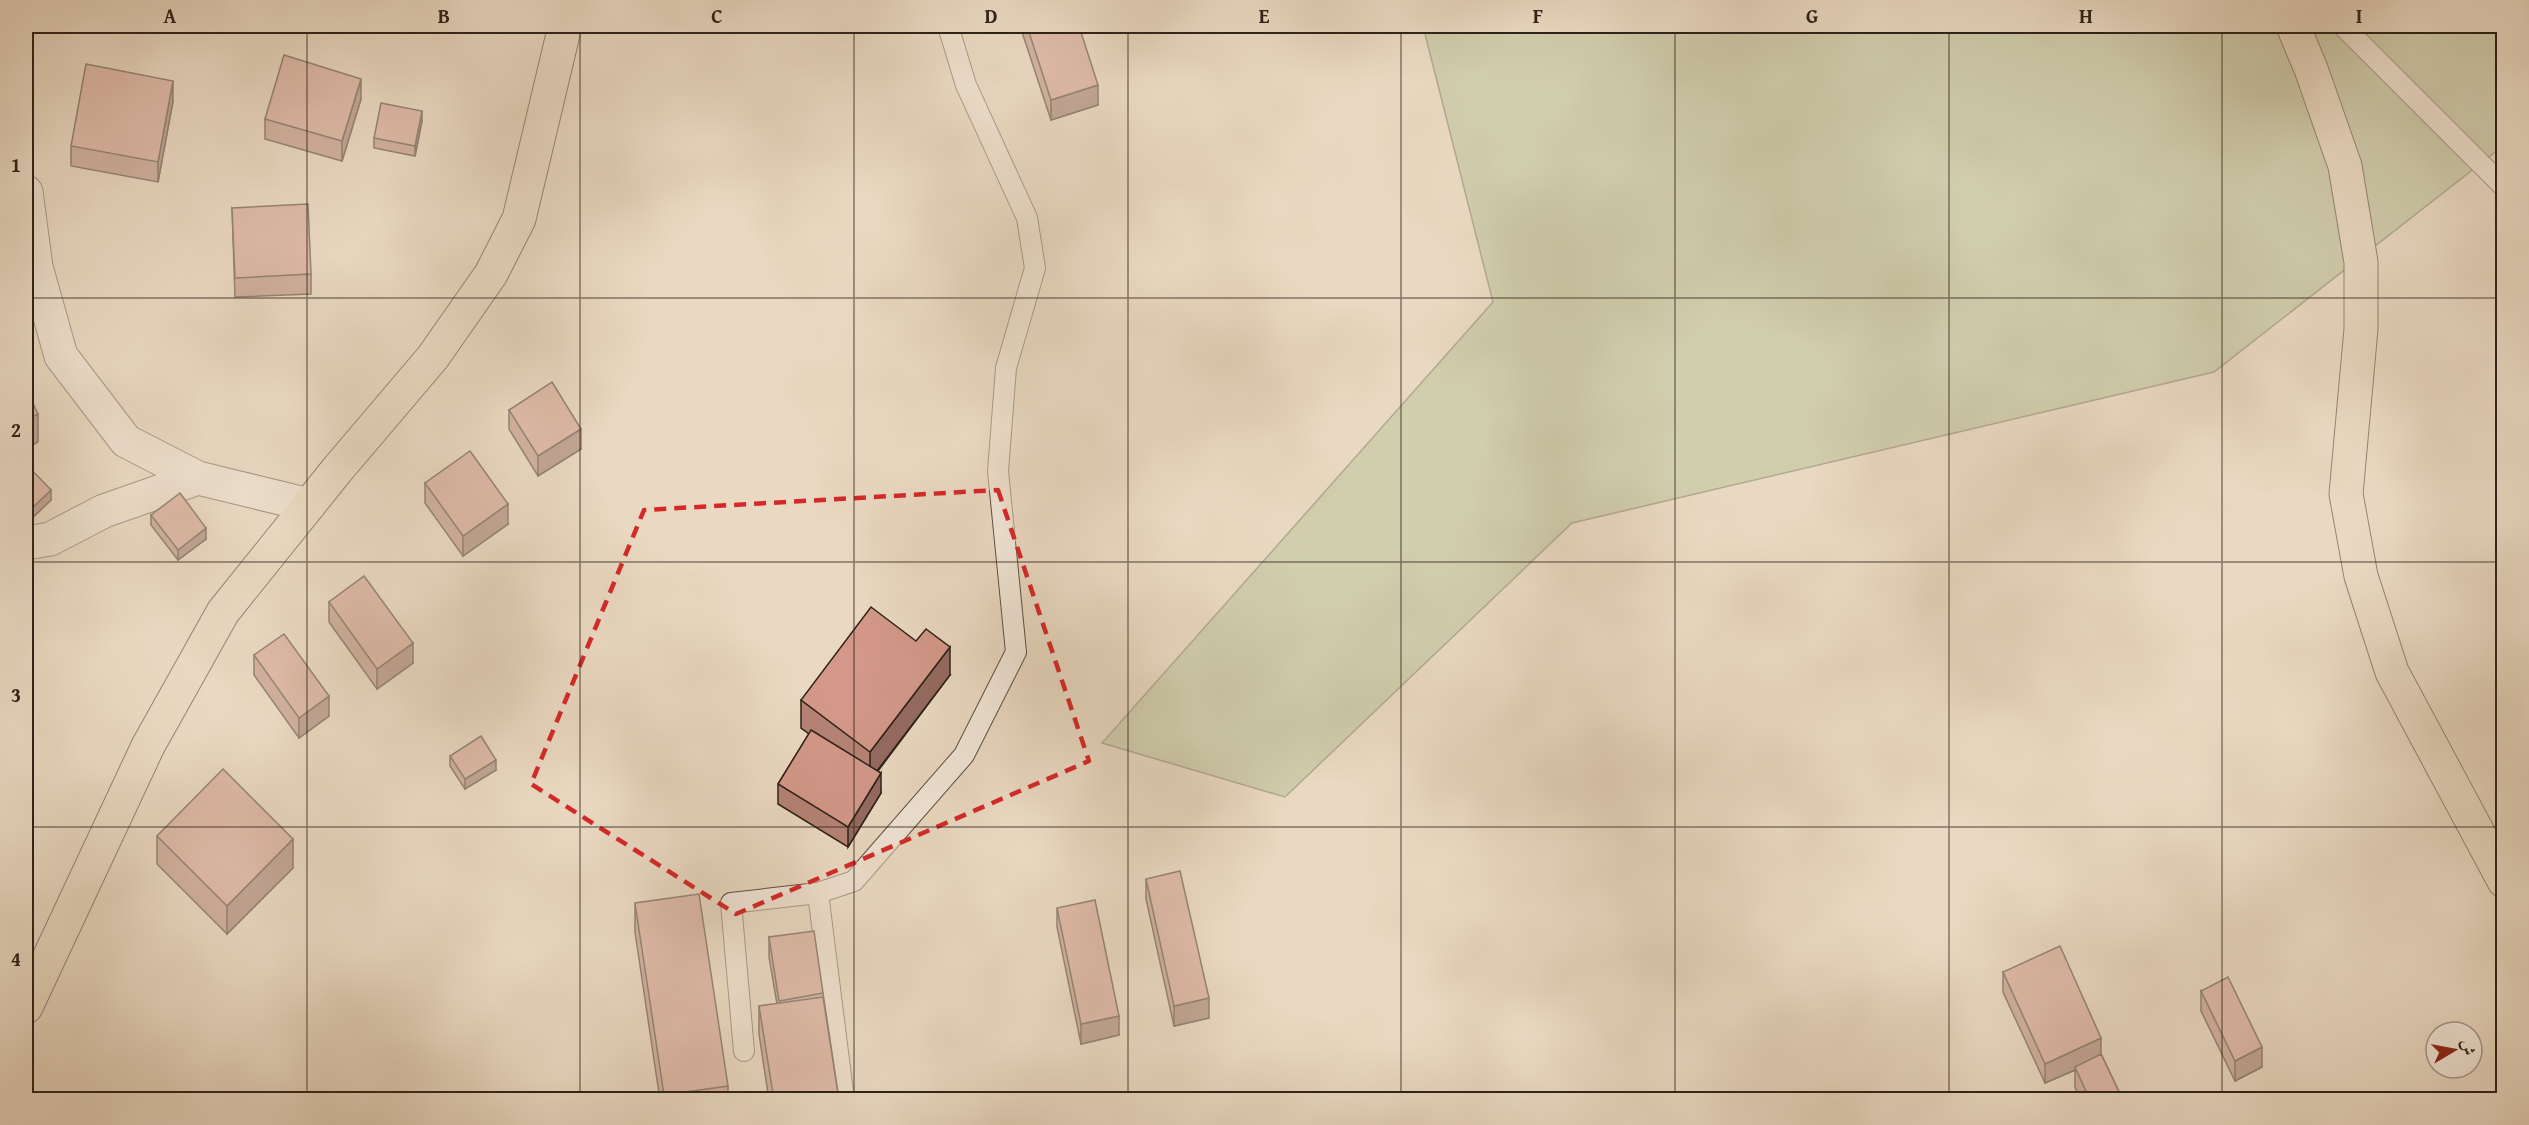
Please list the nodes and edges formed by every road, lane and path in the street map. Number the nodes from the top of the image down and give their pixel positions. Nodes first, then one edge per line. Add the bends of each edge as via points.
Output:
1 (565, 26) edge
2 (583, 26) edge
3 (948, 26) edge
4 (2293, 26) edge
5 (2343, 26) edge
6 (554, 76) junction
7 (2504, 187) edge
8 (26, 192) edge
9 (198, 478) junction
10 (309, 505) junction
11 (26, 543) edge
12 (2504, 881) edge
13 (818, 893) junction
14 (26, 1006) edge
15 (744, 1051) dead end
16 (844, 1100) edge

1 - 6 main road
2 - 6 lane
3 - 13 lane via 966,85 1026,218 1035,268 1006,368 998,471 1016,652 964,755 854,881
4 - 12 main road via 2345,165 2361,262 2361,329 2346,494 2361,576 2392,672
5 - 7 lane
6 - 10 main road via 519,219 491,274 433,357
8 - 9 street via 36,267 61,356 126,441
9 - 10 street
9 - 11 street via 104,511 50,539
10 - 14 main road via 223,612 148,746
13 - 15 lane via 731,903
13 - 16 lane

